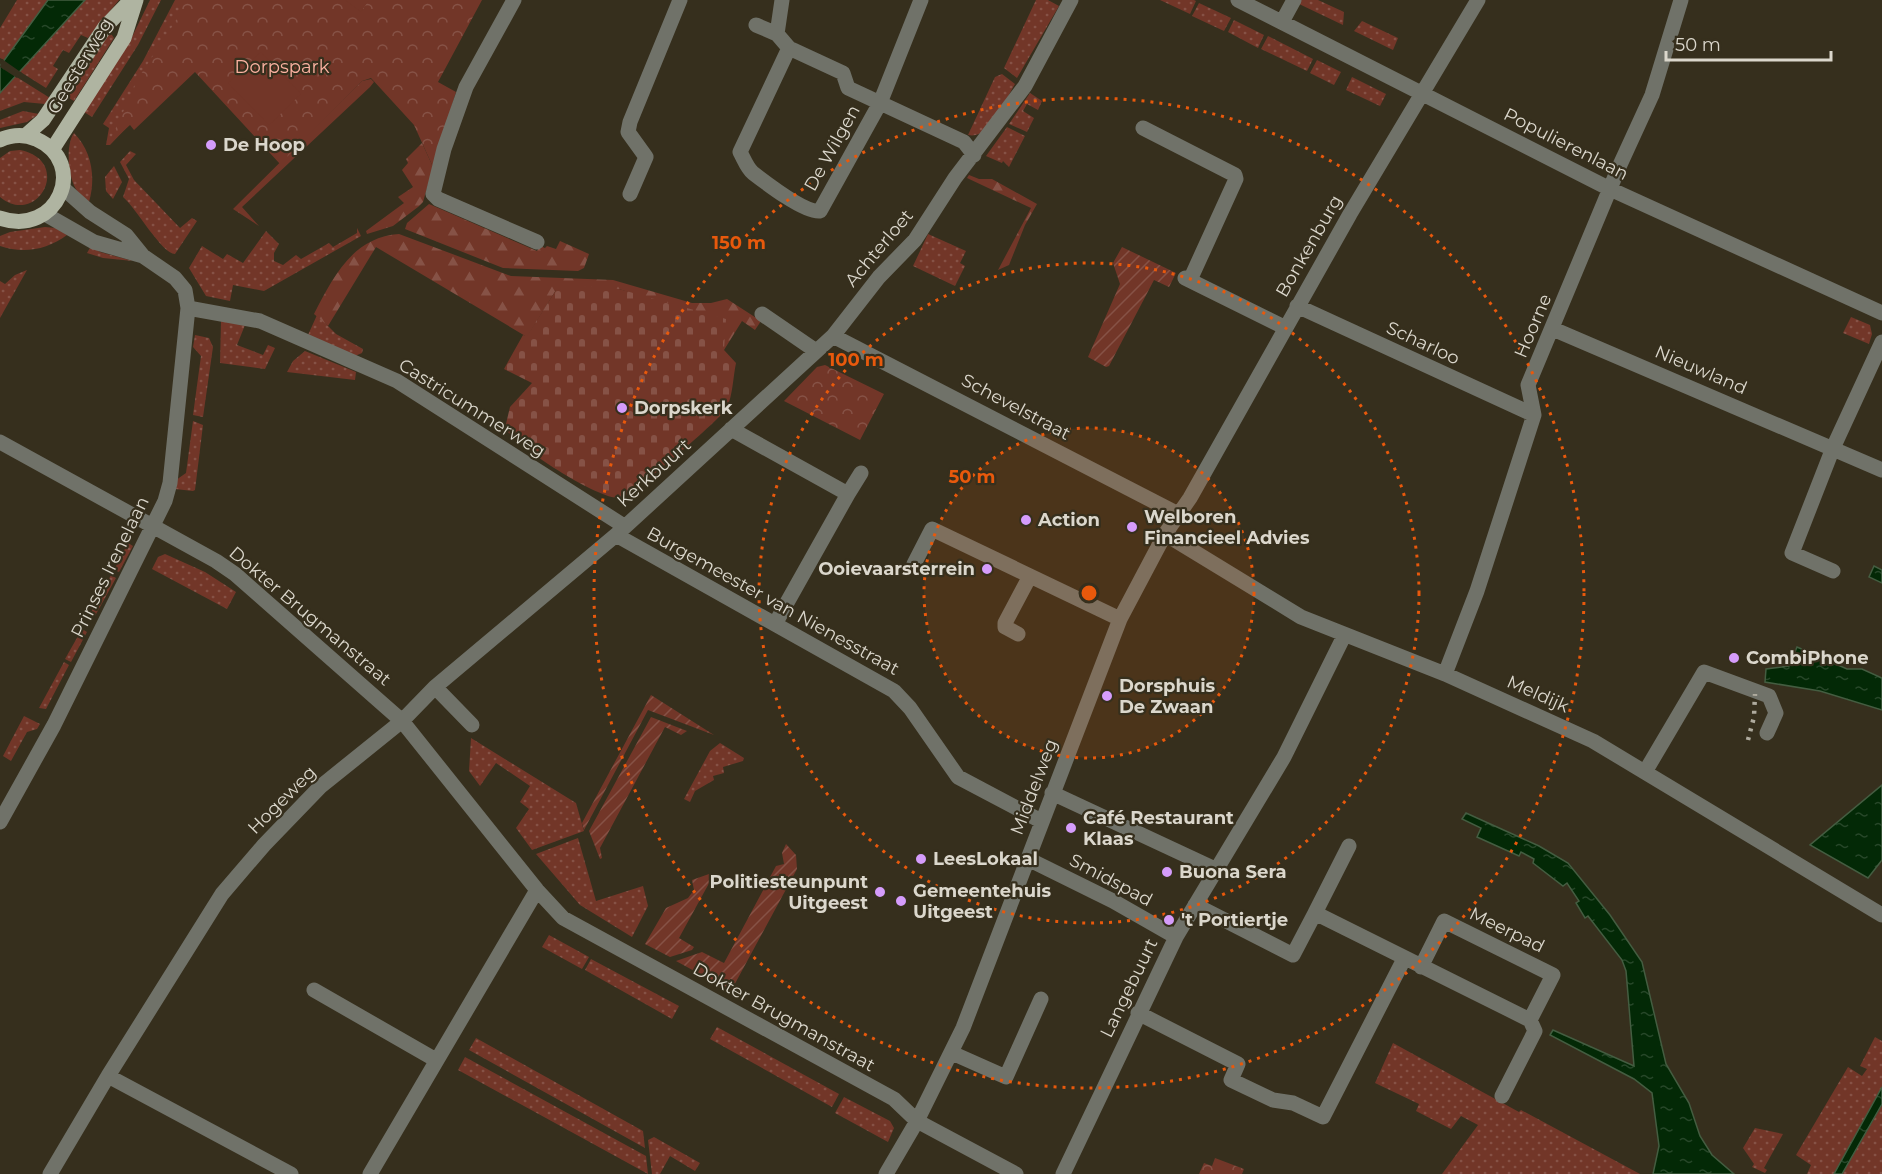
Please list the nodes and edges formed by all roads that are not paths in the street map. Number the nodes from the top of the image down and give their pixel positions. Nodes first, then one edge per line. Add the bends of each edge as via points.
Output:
1 (131, 0) edge
2 (136, 0) edge
3 (514, 0) edge
4 (680, 0) edge
5 (782, 0) edge
6 (921, 0) edge
7 (1071, 0) edge
8 (1238, 0) edge
9 (1294, 0) edge
10 (1478, 0) edge
11 (1681, 0) edge
12 (1282, 22) junction
13 (756, 25) dead end
14 (777, 34) junction
15 (789, 48) junction
16 (1424, 93) junction
17 (880, 103) junction
18 (1143, 128) dead end
19 (25, 136) junction
20 (0, 140) edge
21 (52, 150) junction
22 (974, 155) junction
23 (63, 188) junction
24 (1610, 189) junction
25 (630, 194) dead end
26 (45, 214) junction
27 (2, 220) edge
28 (537, 242) dead end
29 (142, 256) junction
30 (1297, 306) junction
31 (188, 308) junction
32 (762, 314) dead end
33 (1882, 314) edge
34 (1286, 328) junction
35 (1553, 329) junction
36 (833, 336) junction
37 (1882, 342) edge
38 (816, 351) junction
39 (1533, 415) junction
40 (731, 429) junction
41 (0, 442) edge
42 (1833, 448) junction
43 (1882, 470) edge
44 (861, 473) dead end
45 (848, 494) junction
46 (1180, 515) junction
47 (152, 527) junction
48 (620, 531) junction
49 (1165, 534) junction
50 (914, 564) dead end
51 (1833, 570) dead end
52 (1030, 576) junction
53 (1120, 619) junction
54 (775, 624) junction
55 (1018, 634) dead end
56 (1344, 636) junction
57 (1445, 674) junction
58 (435, 687) junction
59 (402, 721) junction
60 (472, 725) dead end
61 (1767, 733) dead end
62 (1645, 772) junction
63 (1052, 793) junction
64 (1041, 821) junction
65 (0, 822) edge
66 (1349, 846) dead end
67 (1028, 859) junction
68 (1215, 869) junction
69 (537, 890) junction
70 (1195, 905) junction
71 (1315, 913) junction
72 (1882, 915) edge
73 (1176, 937) junction
74 (1404, 959) junction
75 (1420, 967) junction
76 (314, 990) dead end
77 (1041, 999) dead end
78 (1138, 1013) junction
79 (1530, 1020) junction
80 (952, 1053) junction
81 (436, 1060) junction
82 (108, 1076) junction
83 (1502, 1096) dead end
84 (917, 1121) junction
85 (50, 1174) edge
86 (291, 1174) edge
87 (370, 1174) edge
88 (886, 1174) edge
89 (1016, 1174) edge
90 (1063, 1174) edge

1 - 19 main road, Geesterweg via 105,27 43,120
2 - 21 main road, Geesterweg via 124,38
3 - 28 street via 466,87 444,149 434,194
4 - 25 street via 630,122 628,132 646,157
5 - 14 street
6 - 17 street, De Wilgen
7 - 22 street, Achterloet via 1024,86
8 - 12 street, Populierenlaan
9 - 12 street
10 - 16 street, Bonkenburg
11 - 24 street, Hoorne via 1652,95
12 - 16 street, Populierenlaan
13 - 14 street, De Wilgen
14 - 15 street, De Wilgen
15 - 17 street, De Wilgen via 843,73 848,88
15 - 17 street, De Wilgen via 740,152 751,171 783,196 814,212 820,211
16 - 24 street, Populierenlaan
16 - 30 street, Bonkenburg
17 - 22 street via 964,142
18 - 34 street via 1235,175 1188,279
19 - 20 main road
19 - 21 main road
21 - 23 main road via 63,171
22 - 36 street, Achterloet via 915,240 879,276
23 - 26 main road
23 - 29 street via 90,212 126,235
24 - 33 street, Populierenlaan
24 - 35 street, Hoorne
26 - 27 main road via 22,222
26 - 29 street via 94,242
29 - 31 street via 175,278 185,290
30 - 34 street, Bonkenburg
30 - 39 street, Scharloo
31 - 47 street, Prinses Irenelaan via 170,483
31 - 48 street, Castricummerweg via 260,321 397,381
32 - 38 street
34 - 46 street, Bonkenburg
35 - 39 street, Hoorne via 1528,385
35 - 42 street, Nieuwland
36 - 38 street, Kerkbuurt
36 - 46 street, Schevelstraat
37 - 42 street
38 - 40 street, Kerkbuurt
39 - 57 street, Hoorne via 1477,591
40 - 45 street
40 - 48 street, Kerkbuurt
41 - 47 street, Dokter Brugmanstraat
42 - 43 street, Nieuwland
42 - 51 street via 1792,553
44 - 45 street
45 - 54 street
46 - 49 street, Middelweg
47 - 59 street, Dokter Brugmanstraat via 235,574
47 - 65 street, Prinses Irenelaan via 54,725
48 - 54 street, Burgemeester van Nienesstraat
48 - 58 street, Hogeweg
49 - 53 street, Middelweg
49 - 56 street, Meldijk via 1301,617
50 - 52 street via 932,529
52 - 53 street
52 - 55 street via 1005,623 1005,627
53 - 63 street, Middelweg
54 - 64 street, Burgemeester van Nienesstraat via 894,691 958,777
56 - 57 street, Meldijk
56 - 68 street, Langebuurt via 1284,757
57 - 62 street, Meldijk via 1593,741
58 - 59 street, Hogeweg
58 - 60 street
59 - 69 street, Dokter Brugmanstraat
59 - 82 street, Hogeweg via 320,787 231,884
61 - 62 street via 1776,713 1769,696 1704,672
62 - 72 street, Meldijk
63 - 64 street, Middelweg
63 - 68 street
64 - 67 street, Middelweg
66 - 71 street
67 - 73 street, Smidspad
67 - 80 street, Middelweg
68 - 70 street, Langebuurt
69 - 81 street
69 - 84 street, Dokter Brugmanstraat via 563,918 894,1099
70 - 71 street via 1293,955
70 - 73 street, Langebuurt
71 - 74 street
73 - 78 street, Langebuurt
74 - 75 street
74 - 78 street via 1323,1117 1231,1080 1238,1064
75 - 79 street
75 - 79 street, Meerpad via 1444,921 1553,975
76 - 81 street
77 - 80 street via 1006,1077
78 - 90 street, Langebuurt
79 - 83 street, Meerpad via 1535,1031
80 - 84 street, Middelweg
81 - 87 street
82 - 85 street, Hogeweg
82 - 86 street
84 - 88 street, Middelweg
84 - 89 street, Dokter Brugmanstraat

